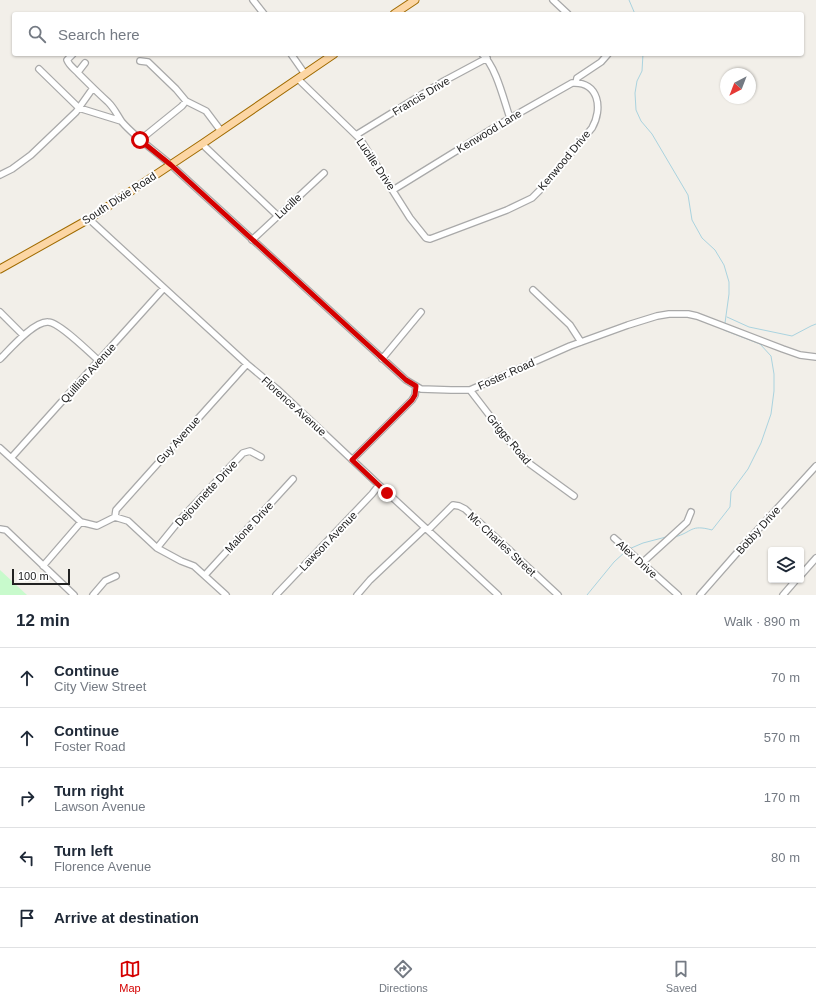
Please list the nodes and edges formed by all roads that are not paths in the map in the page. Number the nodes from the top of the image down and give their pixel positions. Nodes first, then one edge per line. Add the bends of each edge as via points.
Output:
1 (253, 0) edge
2 (415, 0) edge
3 (553, 0) edge
4 (262, 12) edge
5 (397, 12) edge
6 (566, 12) edge
7 (70, 56) edge
8 (292, 56) edge
9 (331, 56) edge
10 (485, 56) edge
11 (606, 56) edge
12 (140, 61) dead end
13 (85, 64) dead end
14 (39, 69) dead end
15 (78, 72) junction
16 (305, 74) junction
17 (298, 79) junction
18 (576, 82) junction
19 (92, 88) junction
20 (186, 101) junction
21 (79, 108) junction
22 (510, 118) junction
23 (121, 121) junction
24 (221, 131) junction
25 (356, 135) junction
26 (140, 140) junction
27 (202, 144) junction
28 (171, 165) junction
29 (324, 173) dead end
30 (0, 175) edge
31 (393, 190) junction
32 (278, 216) junction
33 (89, 218) junction
34 (428, 239) joint
35 (252, 240) junction
36 (0, 269) edge
37 (164, 288) junction
38 (533, 290) dead end
39 (0, 312) edge
40 (421, 312) dead end
41 (23, 335) junction
42 (581, 342) junction
43 (816, 357) edge
44 (0, 359) edge
45 (382, 359) junction
46 (100, 361) junction
47 (247, 364) junction
48 (416, 386) junction
49 (470, 390) junction
50 (0, 448) edge
51 (261, 457) dead end
52 (11, 458) junction
53 (352, 460) junction
54 (816, 466) edge
55 (293, 479) dead end
56 (379, 485) junction
57 (574, 496) dead end
58 (691, 512) dead end
59 (115, 517) junction
60 (81, 522) junction
61 (0, 529) edge
62 (427, 529) junction
63 (614, 538) dead end
64 (157, 548) junction
65 (816, 558) edge
66 (642, 563) junction
67 (43, 566) junction
68 (804, 572) edge
69 (205, 575) junction
70 (116, 576) dead end
71 (793, 583) edge
72 (74, 595) edge
73 (93, 595) edge
74 (226, 595) edge
75 (276, 595) edge
76 (357, 595) edge
77 (498, 595) edge
78 (558, 595) edge
79 (678, 595) edge
80 (700, 595) edge
81 (783, 595) edge

1 - 4 street
2 - 5 main road
3 - 6 street
7 - 15 street, Foster Road via 67,60 70,67
8 - 16 street
9 - 16 main road, South Dixie Road
10 - 22 street via 492,67
10 - 25 street, Francis Drive
11 - 18 street, Kenwood Lane via 577,78
12 - 20 street via 148,62
13 - 15 street
14 - 21 street
15 - 19 street, Foster Road
16 - 17 main road, South Dixie Road
17 - 24 main road, South Dixie Road
17 - 25 street, Lucille Drive
18 - 22 street, Kenwood Lane
18 - 34 street, Kenwood Drive via 588,86 597,98 596,121 543,187 532,198 507,210
19 - 21 street
19 - 23 street, Foster Road via 117,112
20 - 24 street via 206,111
20 - 26 street
21 - 23 street
21 - 30 street via 25,161
22 - 31 street, Kenwood Lane
23 - 26 street, Foster Road
24 - 27 main road, South Dixie Road
25 - 31 street, Lucille Drive
26 - 28 street, Foster Road
27 - 28 main road, South Dixie Road
27 - 32 street
28 - 33 main road, South Dixie Road
28 - 35 street, Foster Road
29 - 32 street, Lucille
31 - 34 street, Lucille Drive via 418,230
32 - 35 street, Lucille
33 - 36 main road, South Dixie Road
33 - 37 street, Florence Avenue
35 - 45 street, Foster Road
37 - 46 street, Quillian Avenue
37 - 47 street, Florence Avenue
38 - 42 street via 570,325
39 - 41 street
40 - 45 street
41 - 44 street
41 - 46 street via 36,326 49,322 60,327
42 - 43 street, Foster Road via 657,316 688,314 800,355
42 - 49 street, Foster Road
45 - 48 street, Foster Road
46 - 52 street, Quillian Avenue
47 - 53 street, Florence Avenue via 277,388
47 - 59 street, Guy Avenue via 121,504 116,510
48 - 49 street, Foster Road via 426,389
48 - 53 street via 412,400
49 - 57 street, Griggs Road via 530,464
50 - 52 street
51 - 64 street, Dejournette Drive via 250,450 243,453
52 - 60 street
53 - 56 street, Florence Avenue
54 - 80 street, Bobby Drive
55 - 69 street, Malone Drive
56 - 62 street, Florence Avenue
56 - 75 street, Lawson Avenue
58 - 66 street via 687,522
59 - 60 street via 97,526
59 - 64 street via 128,521
60 - 67 street
61 - 67 street via 6,530
62 - 76 street
62 - 77 street, Florence Avenue
62 - 78 street, Mc Charles Street via 453,505 465,509
63 - 66 street, Alex Drive
64 - 69 street via 194,566
65 - 68 street
66 - 79 street, Alex Drive
67 - 72 street
69 - 74 street
70 - 73 street via 105,581
71 - 81 street

